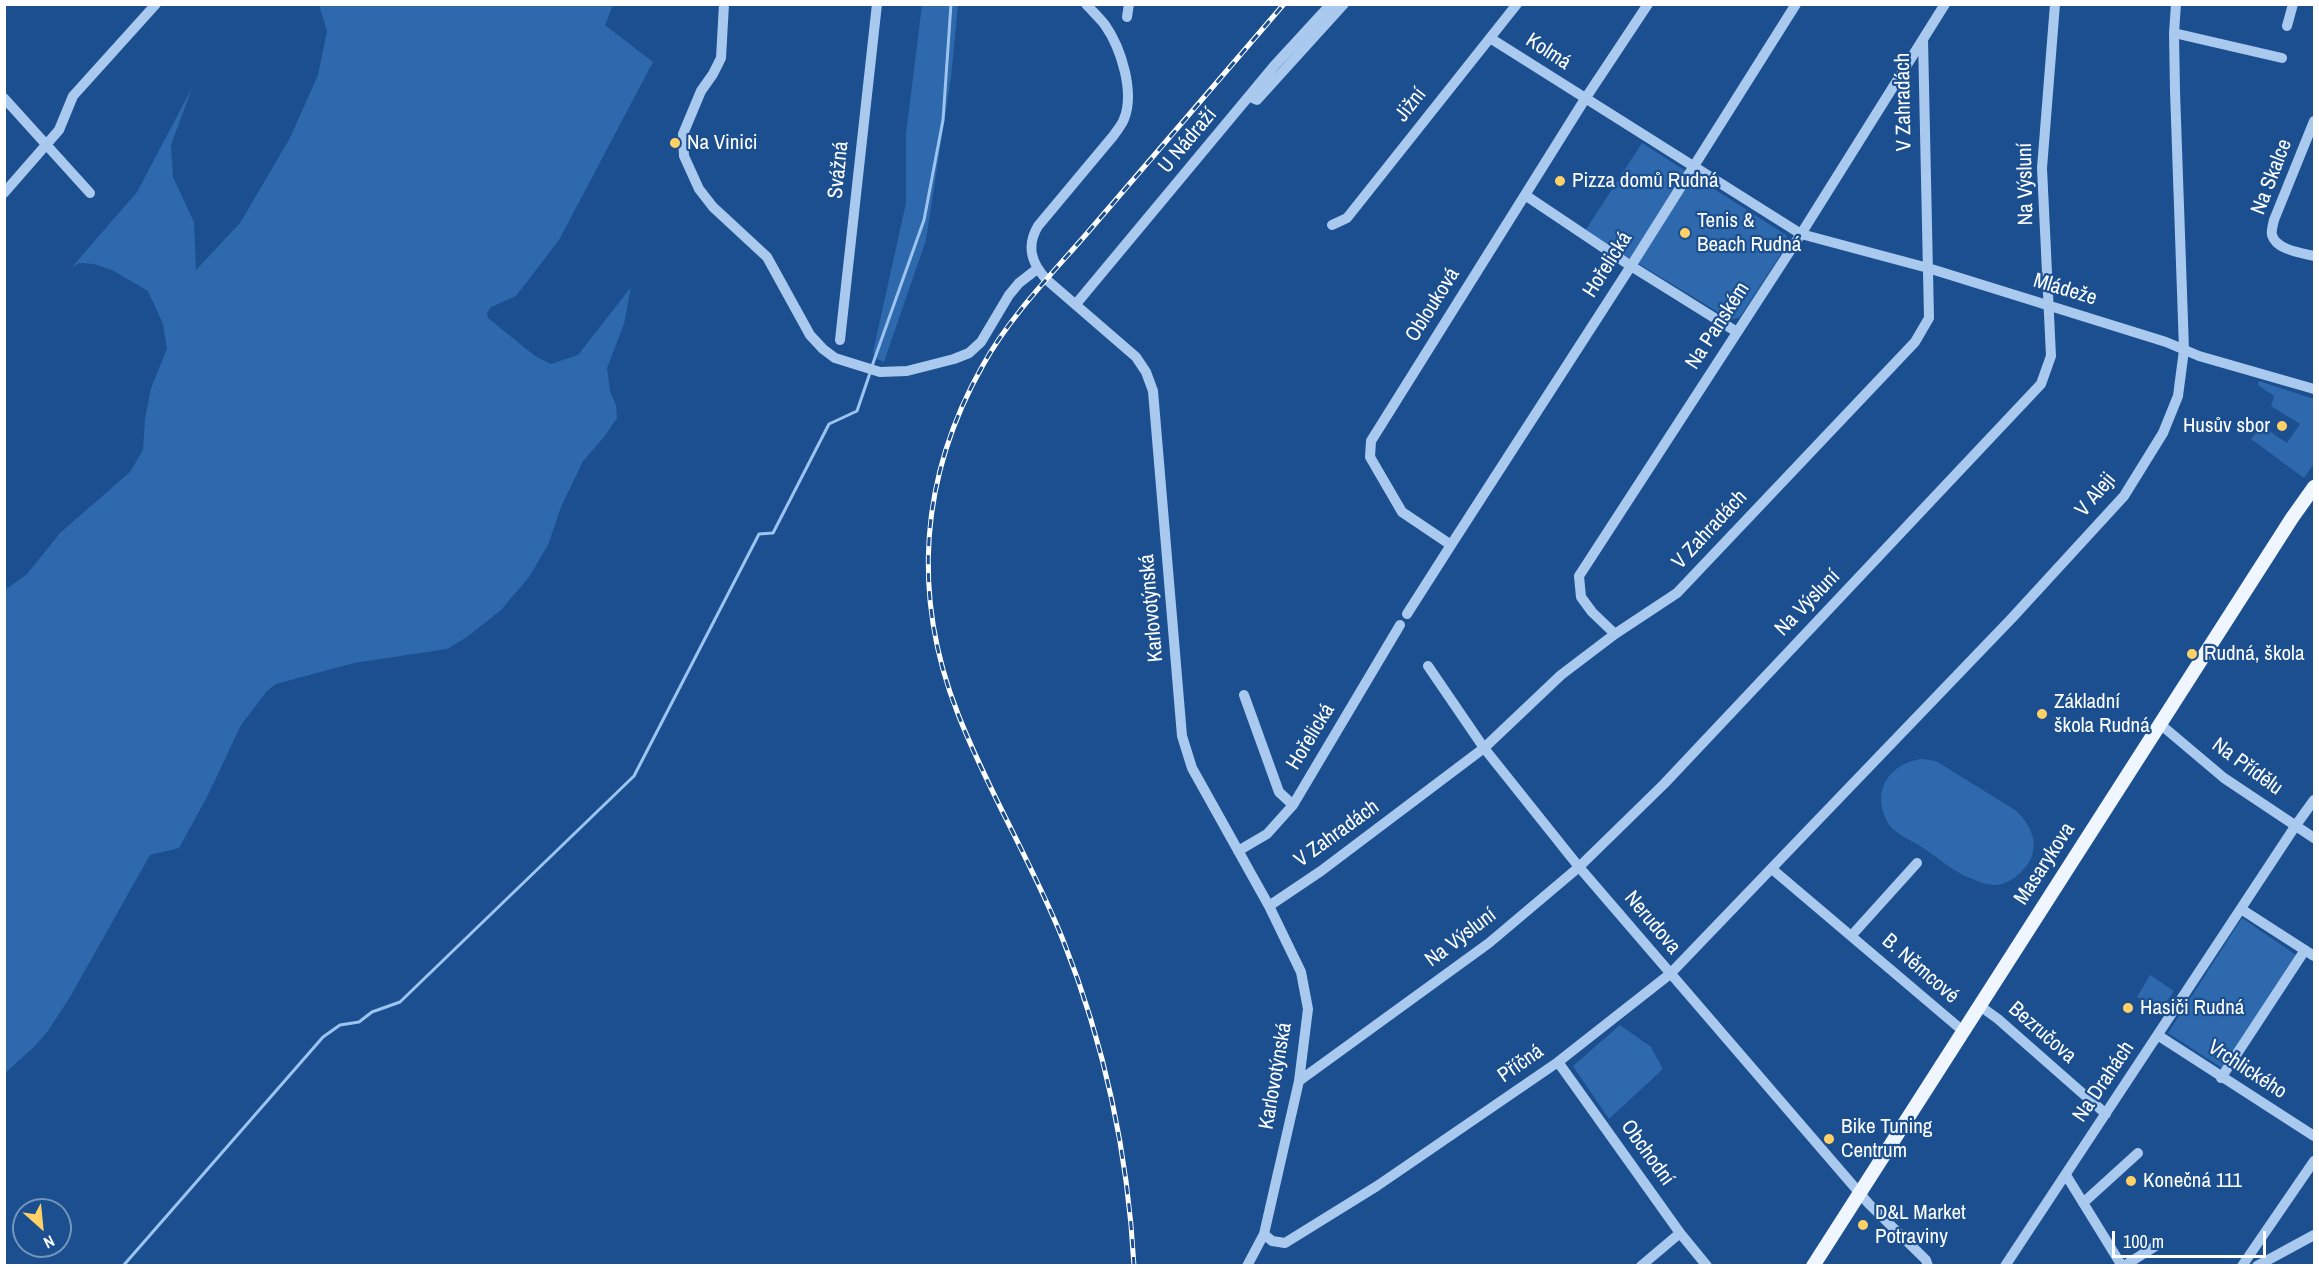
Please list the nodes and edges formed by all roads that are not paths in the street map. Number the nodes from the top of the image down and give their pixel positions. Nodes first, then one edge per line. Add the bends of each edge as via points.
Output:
1 (156, 4) edge
2 (724, 4) edge
3 (877, 4) edge
4 (1086, 4) edge
5 (1129, 4) edge
6 (1331, 4) edge
7 (1344, 4) edge
8 (1517, 4) edge
9 (1648, 4) edge
10 (1796, 4) edge
11 (1945, 4) edge
12 (2055, 4) edge
13 (2176, 4) edge
14 (2293, 4) edge
15 (1127, 17) dead end
16 (2287, 26) dead end
17 (2174, 33) junction
18 (1490, 38) junction
19 (1923, 39) junction
20 (2282, 58) dead end
21 (1250, 97) junction
22 (4, 98) edge
23 (1585, 99) junction
24 (2314, 121) edge
25 (46, 144) junction
26 (1694, 166) junction
27 (4, 193) edge
28 (90, 193) dead end
29 (1525, 195) junction
30 (1332, 225) dead end
31 (1801, 234) junction
32 (2314, 256) edge
33 (1631, 266) junction
34 (1928, 268) junction
35 (1037, 269) junction
36 (1076, 304) junction
37 (2050, 306) junction
38 (1737, 332) junction
39 (840, 340) dead end
40 (2184, 350) junction
41 (2314, 389) edge
42 (2314, 487) edge
43 (1451, 545) junction
44 (1407, 614) dead end
45 (1400, 625) dead end
46 (1615, 634) junction
47 (1428, 666) dead end
48 (1244, 695) dead end
49 (2160, 724) junction
50 (1484, 748) junction
51 (2314, 800) edge
52 (1293, 805) junction
53 (2296, 825) junction
54 (2314, 838) edge
55 (1238, 852) junction
56 (1917, 863) dead end
57 (1579, 867) junction
58 (1772, 869) junction
59 (1269, 906) junction
60 (2241, 909) junction
61 (1852, 935) junction
62 (2310, 953) edge
63 (1670, 974) junction
64 (1980, 1006) junction
65 (1964, 1031) junction
66 (2158, 1036) junction
67 (1558, 1062) junction
68 (2221, 1078) junction
69 (1299, 1081) junction
70 (2106, 1113) junction
71 (2314, 1136) edge
72 (2138, 1153) dead end
73 (2314, 1161) edge
74 (2066, 1176) junction
75 (1860, 1193) junction
76 (2083, 1203) junction
77 (1680, 1233) junction
78 (1264, 1234) junction
79 (2314, 1235) edge
80 (2157, 1245) dead end
81 (1247, 1266) edge
82 (1641, 1266) edge
83 (1707, 1266) edge
84 (1813, 1266) edge
85 (1928, 1266) edge
86 (2005, 1266) edge
87 (2123, 1266) edge
88 (2242, 1266) edge
89 (2257, 1266) edge

1 - 25 street via 73,96 59,130
2 - 35 street via 721,58 701,91 683,134 684,156 699,189 713,207 767,257 810,335 823,349 835,358 880,372 907,371 962,356 981,342 1018,283
3 - 39 street, Svážná
4 - 35 street via 1106,25 1121,56 1128,100 1124,119 1114,135 1034,232 1031,248
5 - 15 street
6 - 21 street, U Nádraží
7 - 21 street via 1257,100
8 - 18 street, Jižní
9 - 23 street, Oblouková
10 - 26 street, Hořelická
11 - 19 street, Na Panském
12 - 37 street, Na Výsluní via 2042,168
13 - 17 street, V Aleji
14 - 16 street
17 - 20 street
17 - 40 street, V Aleji
18 - 23 street, Kolmá
18 - 30 street, Jižní via 1347,218
19 - 31 street, Na Panském
19 - 34 street, V Zahradách
21 - 36 street, U Nádraží
22 - 25 street
23 - 26 street, Kolmá
23 - 29 street, Oblouková
24 - 32 street, Na Skalce via 2274,220 2272,234 2284,247
25 - 27 street
25 - 28 street
26 - 31 street, Mládeže
26 - 33 street, Hořelická
29 - 33 street
29 - 43 street, Oblouková via 1371,441 1370,457 1402,512
31 - 34 street, Mládeže
31 - 38 street, Na Panském
33 - 38 street
33 - 43 street, Hořelická
34 - 37 street, Mládeže
34 - 46 street, V Zahradách via 1929,318 1914,342 1677,593
35 - 36 street, Karlovotýnská
36 - 55 street, Karlovotýnská via 1136,357 1153,391 1182,736 1192,768
37 - 40 street, Mládeže
37 - 57 street, Na Výsluní via 2051,356 2041,384 1664,784
38 - 46 street, Na Panském via 1580,576 1581,597
40 - 41 street, Mládeže
40 - 58 street, V Aleji via 2178,396 2163,433 2124,496
42 - 49 main road, Masarykova
43 - 44 street
45 - 52 street, Hořelická
46 - 50 street, V Zahradách via 1561,675
47 - 50 street, Nerudova
48 - 52 street via 1279,792
49 - 53 street, Na Přídělu via 2224,778
49 - 64 main road, Masarykova
50 - 57 street, Nerudova
50 - 59 street, V Zahradách
51 - 53 street, Na Drahách
52 - 55 street, Hořelická via 1267,834
53 - 54 street, Na Přídělu
53 - 60 street, Na Drahách
55 - 59 street, Karlovotýnská
56 - 61 street, B. Němcové
57 - 63 street, Nerudova
57 - 69 street, Na Výsluní via 1489,943
58 - 61 street, B. Němcové
58 - 63 street, Příčná
59 - 69 street, Karlovotýnská via 1301,972 1308,1009
60 - 62 street
60 - 66 street, Na Drahách
61 - 65 street, B. Němcové
62 - 68 street
63 - 67 street, Příčná
63 - 75 street, Nerudova
64 - 65 main road, Masarykova
64 - 70 street, Bezručova
65 - 75 main road, Masarykova
66 - 68 street, Vrchlického
66 - 70 street, Na Drahách
67 - 77 street, Obchodní
67 - 78 street, Příčná via 1377,1186 1285,1243 1272,1241
68 - 71 street, Vrchlického
69 - 78 street, Karlovotýnská
70 - 74 street, Na Drahách
72 - 76 street
73 - 88 street
74 - 76 street
74 - 86 street, Na Drahách
75 - 84 main road, Masarykova
75 - 85 street, Nerudova
76 - 87 street
77 - 82 street
77 - 83 street, Obchodní
78 - 81 street, Karlovotýnská
79 - 89 street
80 - 87 street

